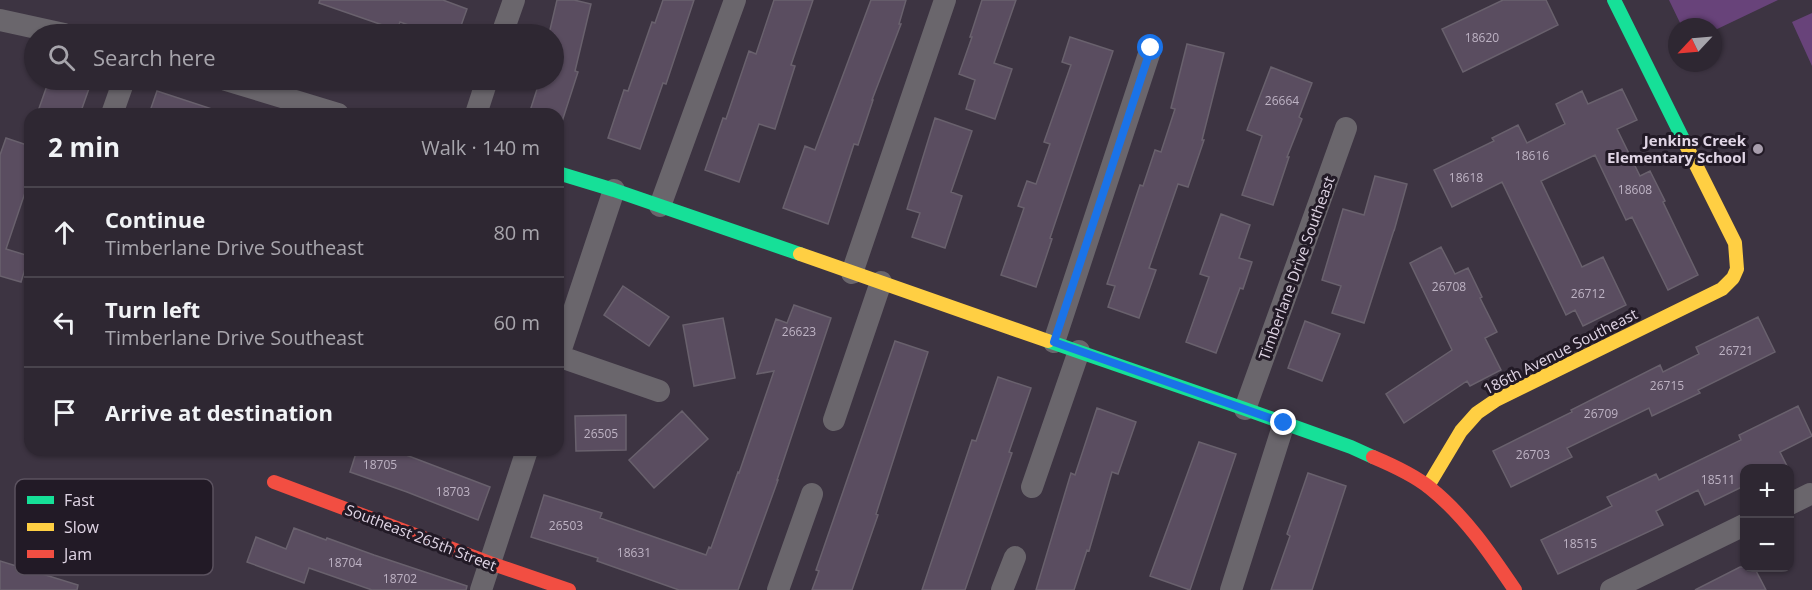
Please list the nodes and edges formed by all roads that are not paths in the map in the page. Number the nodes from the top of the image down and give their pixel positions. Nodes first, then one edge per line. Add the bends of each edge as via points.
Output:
1 (514, 0) edge
2 (735, 0) edge
3 (945, 0) edge
4 (1614, 0) edge
5 (0, 20) edge
6 (506, 24) edge
7 (24, 25) edge
8 (1151, 48) dead end
9 (120, 90) edge
10 (257, 90) edge
11 (484, 90) edge
12 (114, 108) edge
13 (314, 108) edge
14 (478, 108) edge
15 (1346, 128) dead end
16 (564, 175) edge
17 (614, 190) junction
18 (660, 206) junction
19 (852, 273) junction
20 (880, 282) junction
21 (564, 339) edge
22 (1054, 342) junction
23 (1079, 351) junction
24 (564, 359) edge
25 (659, 391) dead end
26 (1245, 409) junction
27 (834, 420) dead end
28 (1284, 423) junction
29 (525, 456) edge
30 (274, 482) dead end
31 (1428, 486) junction
32 (1032, 487) dead end
33 (812, 494) dead end
34 (1810, 494) dead end
35 (1794, 502) edge
36 (1740, 527) edge
37 (1015, 557) dead end
38 (490, 563) junction
39 (481, 590) edge
40 (569, 590) edge
41 (778, 590) edge
42 (1002, 590) edge
43 (1231, 590) edge
44 (1515, 590) edge
45 (1611, 590) edge

1 - 6 street
2 - 18 street
3 - 19 street
4 - 31 street, 186th Avenue Southeast via 1735,243 1735,277 1722,290 1477,412
5 - 7 street
8 - 22 street
9 - 12 street
10 - 13 street
11 - 14 street
15 - 26 street, Timberlane Drive Southeast
16 - 17 street
17 - 18 street
17 - 21 street
18 - 19 street
19 - 20 street
20 - 22 street
20 - 27 street
22 - 23 street
23 - 26 street
23 - 32 street
24 - 25 street
26 - 28 street
28 - 31 street via 1388,463
28 - 43 street
29 - 38 street
30 - 38 street, Southeast 265th Street
31 - 44 street via 1485,545
33 - 41 street
34 - 35 street
36 - 45 street
37 - 42 street
38 - 39 street
38 - 40 street, Southeast 265th Street

